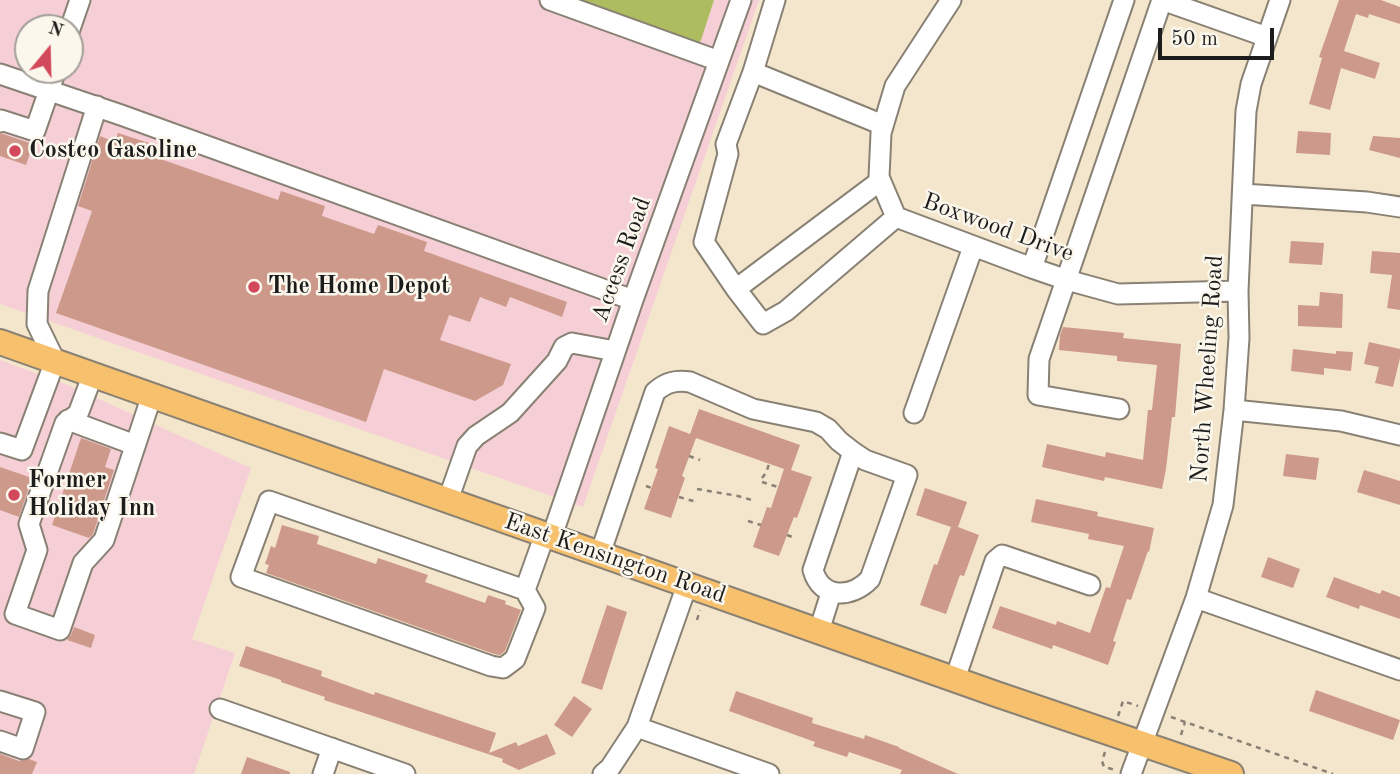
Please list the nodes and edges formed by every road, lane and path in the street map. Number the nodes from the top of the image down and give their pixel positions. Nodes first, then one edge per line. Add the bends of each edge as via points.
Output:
1 (550, 0) edge
2 (741, 0) edge
3 (775, 0) edge
4 (951, 0) edge
5 (1124, 0) edge
6 (1280, 0) edge
7 (1267, 37) junction
8 (719, 61) junction
9 (753, 72) junction
10 (0, 74) edge
11 (51, 84) edge
12 (48, 91) junction
13 (97, 106) junction
14 (0, 122) edge
15 (883, 125) junction
16 (880, 181) junction
17 (1243, 194) junction
18 (1400, 207) edge
19 (895, 217) junction
20 (973, 247) junction
21 (1032, 268) junction
22 (1067, 280) junction
23 (736, 289) junction
24 (1238, 291) junction
25 (633, 300) junction
26 (0, 342) edge
27 (615, 351) junction
28 (55, 361) junction
29 (93, 374) junction
30 (152, 395) junction
31 (1119, 408) dead end
32 (1234, 410) junction
33 (914, 413) dead end
34 (68, 421) junction
35 (1400, 435) edge
36 (0, 443) edge
37 (135, 445) junction
38 (853, 452) junction
39 (689, 456) dead end
40 (700, 460) dead end
41 (769, 464) dead end
42 (646, 486) dead end
43 (778, 487) dead end
44 (652, 488) dead end
45 (697, 489) dead end
46 (679, 497) dead end
47 (453, 502) junction
48 (697, 502) dead end
49 (755, 502) dead end
50 (748, 521) dead end
51 (761, 526) dead end
52 (548, 535) junction
53 (787, 535) dead end
54 (795, 538) dead end
55 (600, 554) junction
56 (687, 584) junction
57 (1090, 585) dead end
58 (525, 590) junction
59 (831, 593) junction
60 (1196, 598) junction
61 (819, 631) junction
62 (1400, 670) edge
63 (955, 679) junction
64 (0, 701) edge
65 (220, 709) dead end
66 (1185, 722) dead end
67 (637, 727) junction
68 (0, 741) edge
69 (1142, 743) junction
70 (332, 748) junction
71 (1102, 761) dead end
72 (1104, 767) dead end
73 (323, 774) edge
74 (405, 774) edge
75 (603, 774) edge
76 (769, 774) edge
77 (1131, 774) edge
78 (1231, 774) edge
79 (1333, 774) edge

1 - 8 street
2 - 8 street, Access Road
3 - 9 street
4 - 15 street, Boxwood Drive via 895,86
5 - 21 street
6 - 7 street, North Wheeling Road
7 - 17 street, North Wheeling Road via 1246,111
7 - 22 street via 1162,0
8 - 25 street, Access Road
9 - 15 street
9 - 23 street via 726,144 728,154 704,242
10 - 12 street
11 - 12 street
12 - 13 street
12 - 14 street via 35,131
13 - 25 street
13 - 28 street via 38,291 37,324
15 - 16 street, Boxwood Drive
16 - 19 street, Boxwood Drive
16 - 23 street
17 - 18 street
17 - 24 street, North Wheeling Road
19 - 20 street, Boxwood Drive
19 - 23 street via 786,311 763,324
20 - 21 street, Boxwood Drive
20 - 33 street
21 - 22 street, Boxwood Drive
22 - 24 street, Boxwood Drive via 1118,294
22 - 31 street via 1039,359 1038,395
24 - 32 street, North Wheeling Road
25 - 27 street, Access Road
26 - 28 main road, East Kensington Road
27 - 47 street via 572,343 564,346 557,361 510,413 467,446
27 - 52 street, Access Road
28 - 29 main road, East Kensington Road
28 - 36 street via 22,450
29 - 30 main road, East Kensington Road
29 - 34 street via 78,414
30 - 37 street
30 - 47 main road, East Kensington Road
32 - 35 street via 1342,421
32 - 60 street, North Wheeling Road via 1223,505
34 - 37 street
34 - 37 street via 29,524 37,550 15,614 60,630 83,563 104,540
38 - 55 street via 816,422 753,408 690,382 661,386 655,392
38 - 59 street via 813,570
38 - 59 street via 907,475 870,579 856,590
39 - 40 path
41 - 43 path via 762,480
42 - 44 path
45 - 49 path
46 - 48 path
47 - 52 main road, East Kensington Road
50 - 51 path
52 - 55 main road, East Kensington Road
52 - 58 street, Access Road
53 - 54 path
55 - 56 main road, East Kensington Road
56 - 61 main road, East Kensington Road
56 - 67 street
57 - 63 street via 1002,555 995,561
58 - 58 street via 269,501 241,577 503,668 515,659 535,608
59 - 61 street
60 - 62 street
60 - 69 street, North Wheeling Road
61 - 63 main road, East Kensington Road
63 - 69 main road, East Kensington Road
64 - 68 street via 35,712 23,749
65 - 70 street
66 - 79 path
67 - 75 street
67 - 76 street
69 - 77 street, North Wheeling Road
69 - 78 main road, East Kensington Road
70 - 73 street
70 - 74 street
71 - 72 path

